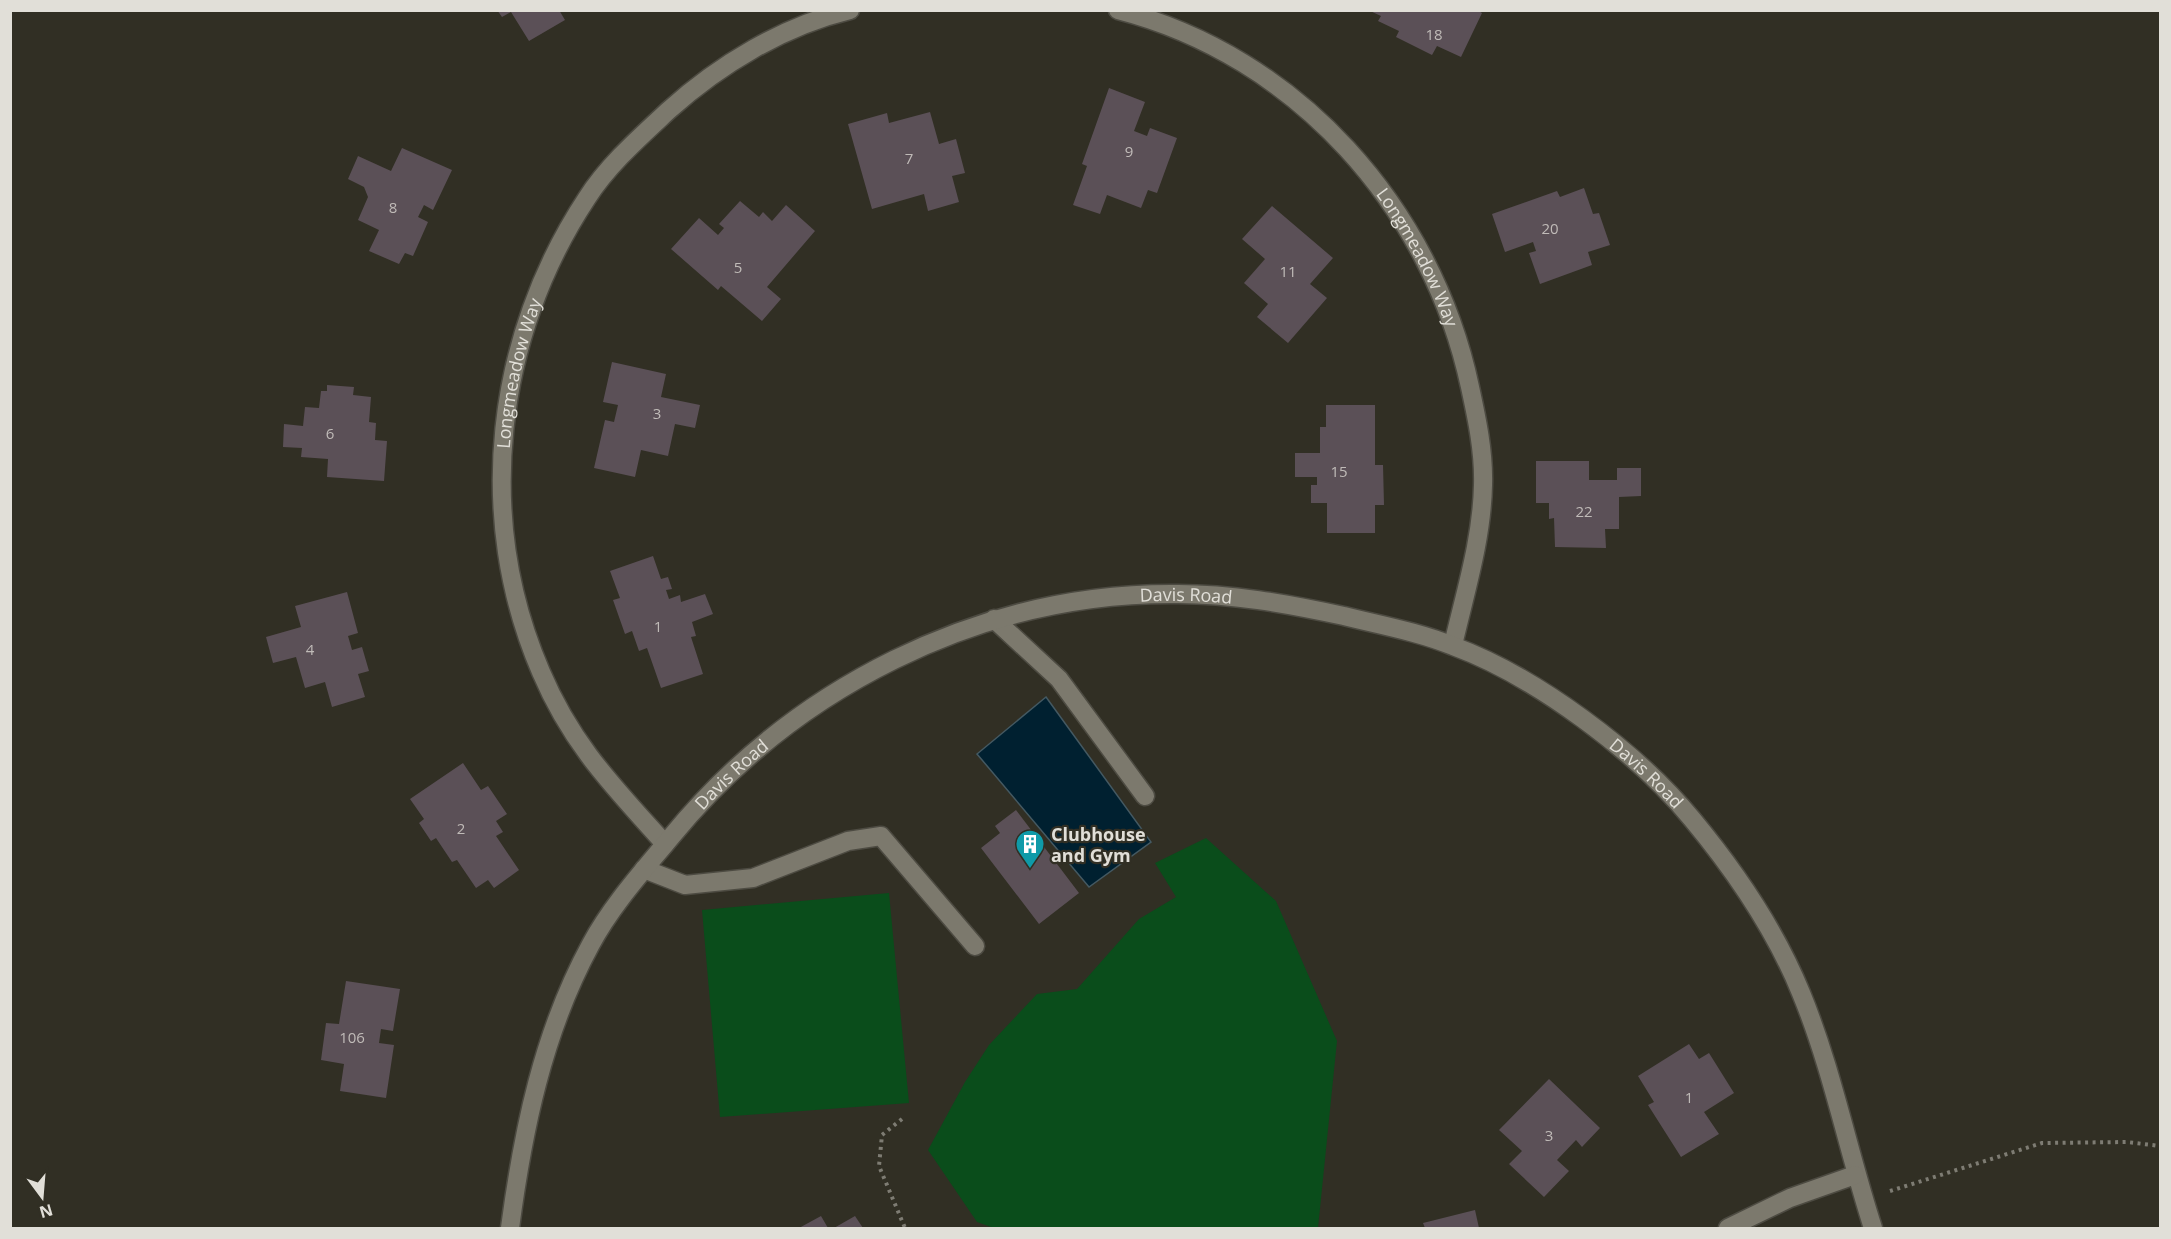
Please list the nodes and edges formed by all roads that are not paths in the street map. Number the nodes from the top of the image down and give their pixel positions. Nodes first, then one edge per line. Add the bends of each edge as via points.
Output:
1 (850, 10) edge
2 (1118, 10) edge
3 (994, 619) junction
4 (1453, 645) junction
5 (1145, 796) dead end
6 (665, 844) junction
7 (644, 869) junction
8 (975, 946) dead end
9 (1855, 1175) junction
10 (510, 1228) edge
11 (1728, 1228) edge
12 (1873, 1228) edge

1 - 6 street, Longmeadow Way via 767,42 700,82 636,140 587,197 548,268 518,347 504,416 502,471 505,546 522,617 562,718 597,768
2 - 4 street, Longmeadow Way via 1188,33 1255,69 1325,124 1380,185 1414,237 1443,295 1465,362 1478,426 1483,484 1480,528
3 - 4 street, Davis Road via 1111,596 1174,594 1299,606
3 - 5 street via 1059,679
3 - 6 street, Davis Road via 931,641 865,674 806,712 705,795
4 - 9 street, Davis Road via 1549,696 1623,751 1689,815 1742,884 1779,945 1802,994 1826,1063
6 - 7 street, Davis Road
7 - 8 street via 685,885 753,878 848,841 881,836
7 - 10 street, Davis Road via 591,943 541,1066 525,1130
9 - 11 street via 1790,1198
9 - 12 street, Davis Road

